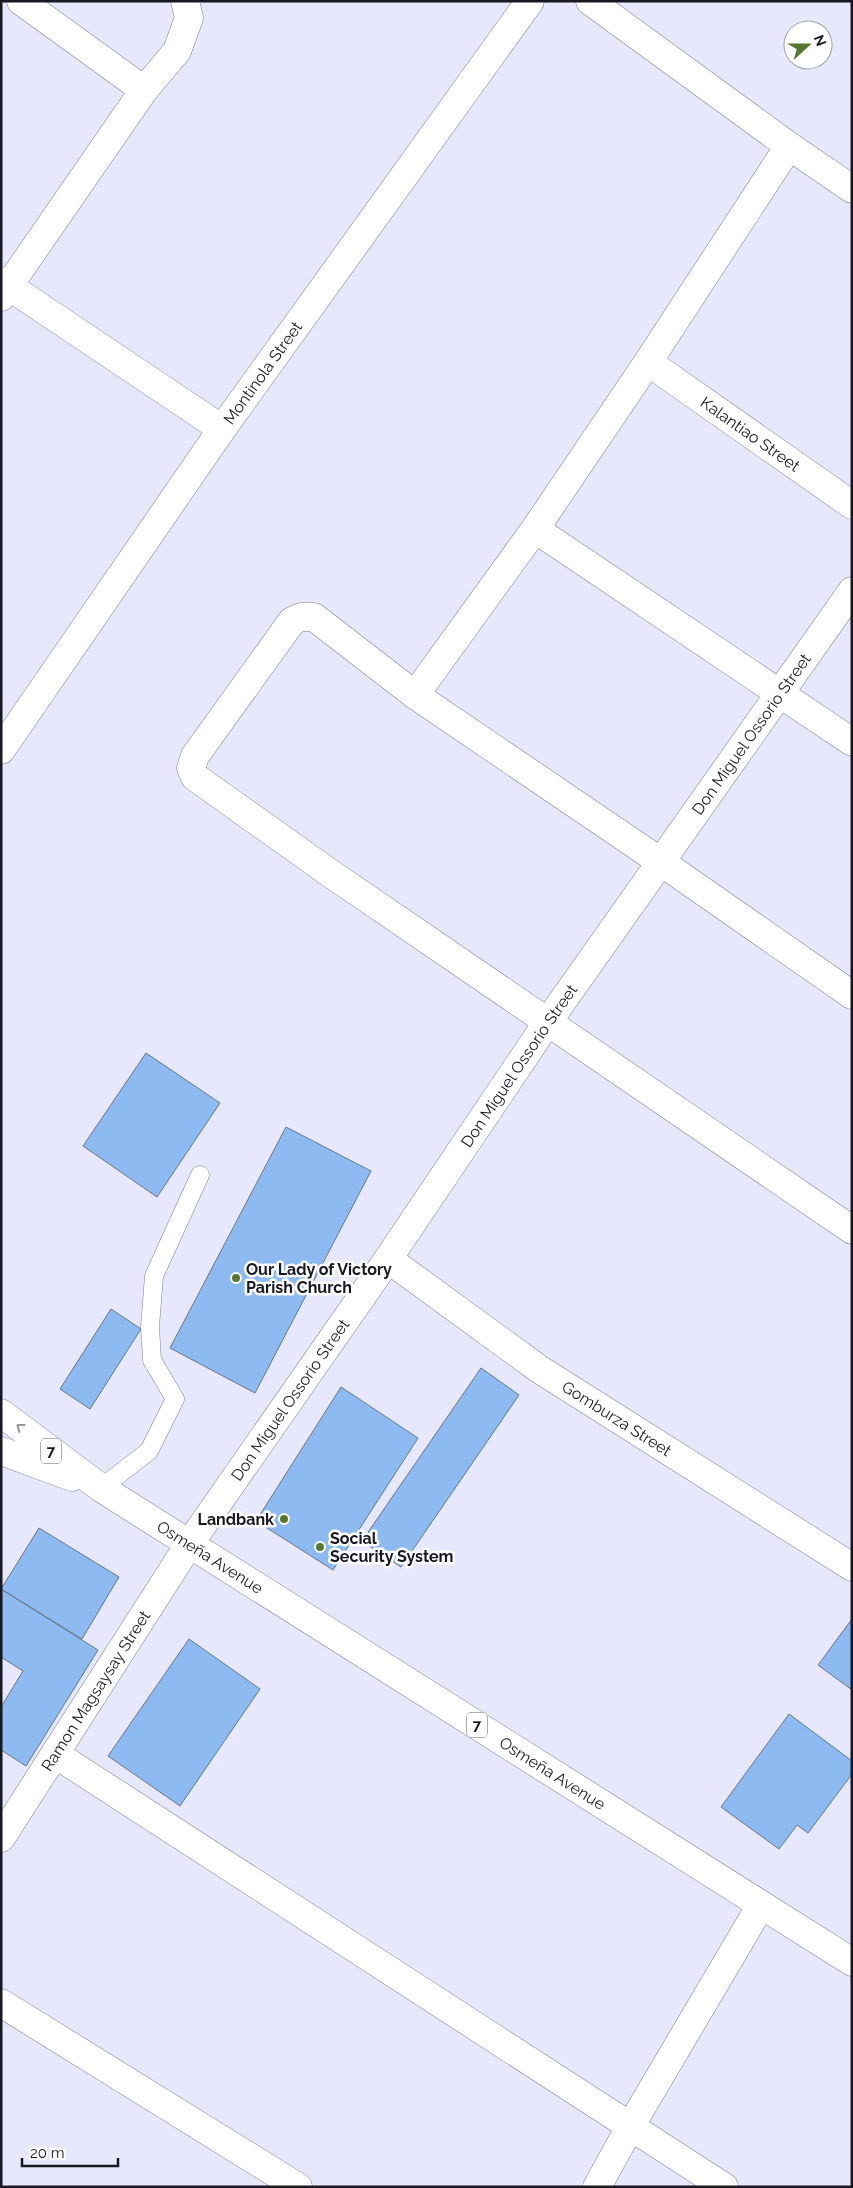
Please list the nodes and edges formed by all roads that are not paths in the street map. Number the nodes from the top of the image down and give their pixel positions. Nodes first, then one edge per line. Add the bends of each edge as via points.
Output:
1 (21, 1) edge
2 (185, 1) edge
3 (530, 1) edge
4 (590, 1) edge
5 (144, 90) junction
6 (789, 146) junction
7 (852, 189) edge
8 (4, 288) edge
9 (648, 362) junction
10 (222, 429) junction
11 (852, 505) edge
12 (535, 529) junction
13 (852, 591) edge
14 (779, 692) junction
15 (415, 695) junction
16 (852, 742) edge
17 (1, 750) edge
18 (660, 862) junction
19 (852, 995) edge
20 (547, 1023) junction
21 (200, 1175) dead end
22 (852, 1230) edge
23 (388, 1259) junction
24 (1, 1414) edge
25 (1, 1451) edge
26 (101, 1488) junction
27 (190, 1544) junction
28 (852, 1567) edge
29 (55, 1754) junction
30 (1, 1838) edge
31 (761, 1905) junction
32 (852, 1962) edge
33 (1, 2003) edge
34 (630, 2127) junction
35 (298, 2187) edge
36 (597, 2187) edge
37 (724, 2187) edge

1 - 5 street
2 - 5 street via 189,18 177,51
3 - 10 street, Montinola Street
4 - 6 street
5 - 8 street
6 - 7 street
6 - 9 street
8 - 10 street
9 - 11 street, Kalantiao Street
9 - 12 street
10 - 17 street, Montinola Street
12 - 14 street
12 - 15 street
13 - 14 street, Don Miguel Ossorio Street
14 - 16 street
14 - 18 street, Don Miguel Ossorio Street
15 - 18 street
15 - 20 street via 314,617 301,617 292,622 195,756 191,768 195,777
18 - 19 street
18 - 20 street, Don Miguel Ossorio Street
20 - 22 street
20 - 23 street, Don Miguel Ossorio Street
21 - 26 lane via 154,1276 150,1327 152,1360 175,1399 149,1451
23 - 27 street, Don Miguel Ossorio Street
23 - 28 street, Gomburza Street via 539,1369
26 -> 24 street, Osmeña Avenue / 7
25 - 26 street, Osmeña Avenue / 7
26 - 27 street, Osmeña Avenue / 7
27 - 29 street, Ramon Magsaysay Street
27 - 31 street, Osmeña Avenue / 7
29 - 30 street, Ramon Magsaysay Street
29 - 34 street
31 - 32 street, Osmeña Avenue / 7
31 - 34 street
33 - 35 street
34 - 36 street
34 - 37 street

